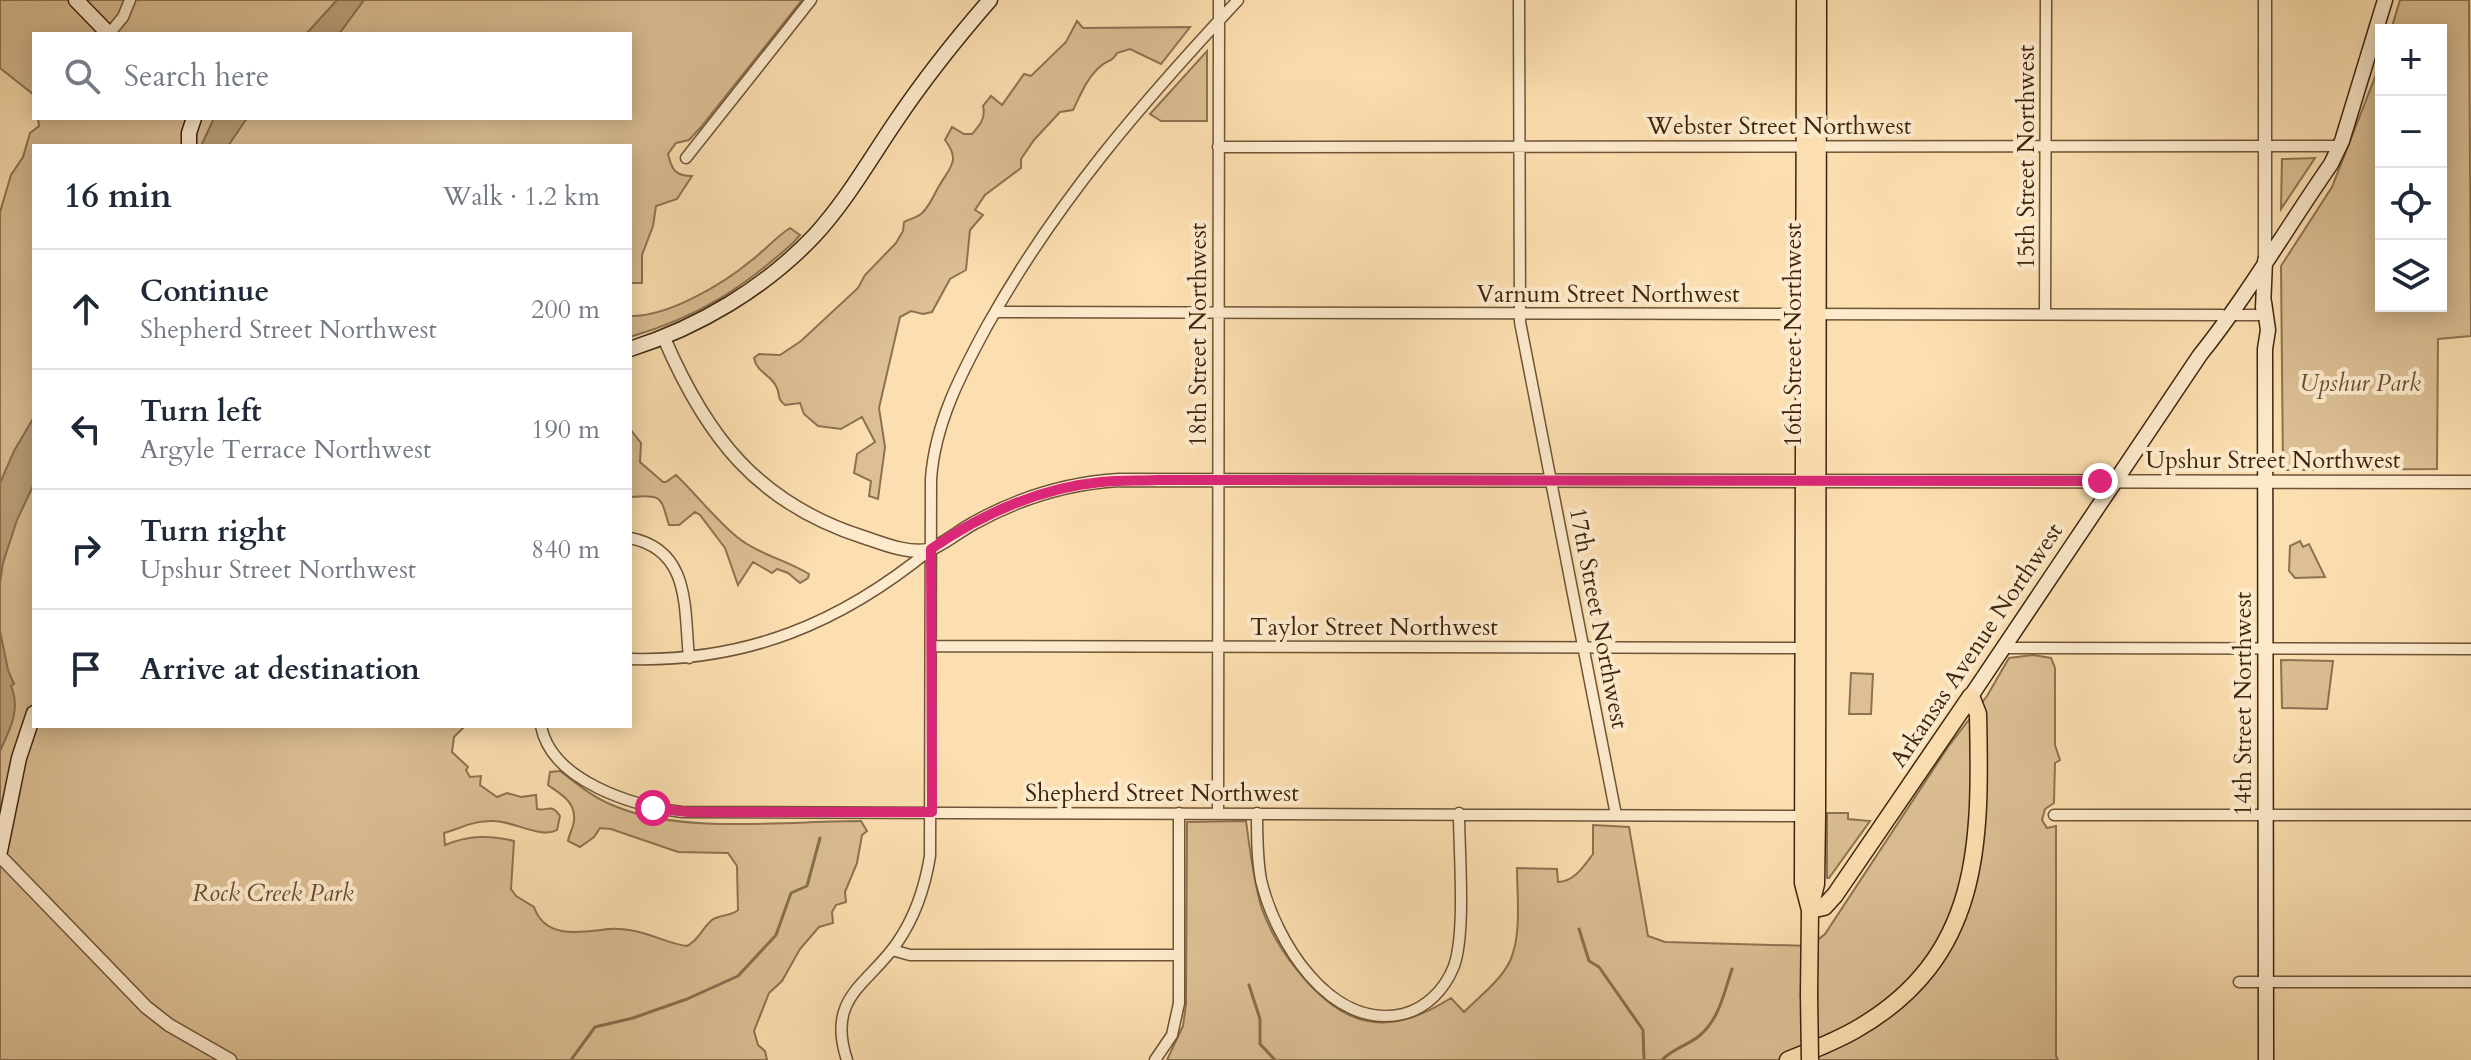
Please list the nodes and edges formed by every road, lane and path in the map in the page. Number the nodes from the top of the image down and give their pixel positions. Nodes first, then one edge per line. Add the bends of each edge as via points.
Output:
1 (76, 0) edge
2 (811, 0) edge
3 (990, 0) edge
4 (1219, 0) edge
5 (1238, 0) edge
6 (1519, 0) edge
7 (1805, 0) edge
8 (1818, 0) edge
9 (2046, 0) edge
10 (2265, 0) edge
11 (2385, 0) edge
12 (128, 4) edge
13 (1219, 22) junction
14 (112, 31) edge
15 (182, 120) edge
16 (193, 120) edge
17 (185, 144) edge
18 (1811, 146) junction
19 (2045, 146) junction
20 (2264, 146) junction
21 (2340, 146) junction
22 (1218, 147) junction
23 (1519, 147) junction
24 (686, 158) dead end
25 (2265, 261) junction
26 (2262, 309) junction
27 (995, 312) junction
28 (1218, 314) junction
29 (1519, 314) junction
30 (2045, 314) junction
31 (1811, 315) junction
32 (2227, 315) junction
33 (664, 338) junction
34 (632, 348) edge
35 (1218, 480) junction
36 (1551, 481) junction
37 (1810, 481) junction
38 (2115, 481) junction
39 (2265, 482) junction
40 (2471, 482) edge
41 (632, 539) edge
42 (931, 549) junction
43 (931, 646) junction
44 (1217, 647) junction
45 (1584, 647) junction
46 (1810, 648) junction
47 (2005, 648) junction
48 (2265, 648) junction
49 (2471, 649) edge
50 (689, 658) junction
51 (632, 659) edge
52 (1971, 696) junction
53 (32, 719) edge
54 (542, 728) edge
55 (1944, 735) junction
56 (1978, 744) junction
57 (932, 812) junction
58 (1179, 813) junction
59 (1218, 813) junction
60 (1257, 813) junction
61 (1459, 813) junction
62 (1616, 815) junction
63 (2054, 815) dead end
64 (2265, 815) junction
65 (2471, 815) edge
66 (1810, 816) junction
67 (0, 854) edge
68 (1810, 910) junction
69 (892, 950) junction
70 (1179, 955) junction
71 (2239, 982) dead end
72 (2266, 982) junction
73 (2471, 982) edge
74 (1156, 1059) edge
75 (230, 1060) edge
76 (847, 1060) edge
77 (1788, 1060) edge
78 (1810, 1060) edge
79 (2266, 1060) edge

1 - 14 main road
2 - 24 street
3 - 33 main road via 955,40 814,236 758,284
4 - 13 street, 18th Street Northwest
5 - 13 street
6 - 23 street, 17th Street Northwest
7 - 18 main road, 16th Street Northwest
8 - 18 main road, 16th Street Northwest
9 - 19 street, 15th Street Northwest
10 - 20 street, 14th Street Northwest
11 - 21 main road, Arkansas Avenue Northwest
12 - 14 street
13 - 22 street, 18th Street Northwest
13 - 27 street via 1070,195
15 - 17 main road
16 - 17 main road
18 - 19 street, Webster Street Northwest
18 - 23 street, Webster Street Northwest
18 - 31 main road, 16th Street Northwest
19 - 20 street, Webster Street Northwest
19 - 30 street, 15th Street Northwest
20 - 21 street, Webster Street Northwest
20 - 25 street, 14th Street Northwest
21 - 25 main road, Arkansas Avenue Northwest
22 - 23 street, Webster Street Northwest
22 - 28 street, 18th Street Northwest
23 - 29 street, 17th Street Northwest
25 - 26 main road, 14th Street Northwest
25 - 32 main road, Arkansas Avenue Northwest
26 - 32 street, Varnum Street Northwest
26 - 39 main road, 14th Street Northwest via 2268,330
27 - 28 street, Varnum Street Northwest
27 - 42 street via 939,433 932,471
28 - 29 street, Varnum Street Northwest
28 - 35 street, 18th Street Northwest
29 - 31 street, Varnum Street Northwest
29 - 36 street, 17th Street Northwest
30 - 31 street, Varnum Street Northwest
30 - 32 street, Varnum Street Northwest
31 - 37 main road, 16th Street Northwest
32 - 38 main road, Arkansas Avenue Northwest
33 - 34 main road
33 - 42 street via 703,417 764,484 841,529 911,550
35 - 36 street, Upshur Street Northwest
35 - 42 street, Upshur Street Northwest via 1119,480 1061,489 1001,509
35 - 44 street, 18th Street Northwest
36 - 37 street, Upshur Street Northwest
36 - 45 street, 17th Street Northwest
37 - 38 street, Upshur Street Northwest
37 - 46 main road, 16th Street Northwest
38 - 39 street, Upshur Street Northwest
38 - 47 main road, Arkansas Avenue Northwest
39 - 40 street, Upshur Street Northwest
39 - 48 main road, 14th Street Northwest
41 - 50 street via 659,548 673,564
42 - 43 street
42 - 50 street, Upshur Street Northwest via 858,603 805,629
43 - 44 street, Taylor Street Northwest
43 - 57 street
44 - 45 street, Taylor Street Northwest
44 - 59 street, 18th Street Northwest
45 - 46 street, Taylor Street Northwest
45 - 62 street, 17th Street Northwest
46 - 66 main road, 16th Street Northwest
47 - 48 street
47 - 52 main road, Arkansas Avenue Northwest
48 - 49 street
48 - 64 main road, 14th Street Northwest
50 - 51 street, Upshur Street Northwest
52 - 55 main road, Arkansas Avenue Northwest
52 - 56 main road via 1978,711
53 - 67 main road
54 - 57 street, Shepherd Street Northwest via 557,757 586,781 653,808
55 - 56 main road via 1965,735
55 - 68 main road, Arkansas Avenue Northwest via 1835,895 1824,907
56 - 77 main road via 1973,870 1942,946 1916,981 1879,1015
57 - 58 street, Shepherd Street Northwest
57 - 69 street via 924,885
58 - 59 street, Shepherd Street Northwest
58 - 70 street
59 - 60 street, Shepherd Street Northwest
60 - 61 street, Shepherd Street Northwest
60 - 61 street via 1261,880 1287,943 1329,994 1362,1013 1381,1016 1425,1004 1441,989 1455,963
61 - 62 street, Shepherd Street Northwest
62 - 66 street, Shepherd Street Northwest
63 - 64 street
64 - 65 street
64 - 72 main road, 14th Street Northwest
66 - 68 main road, 16th Street Northwest via 1816,884
67 - 75 street via 141,1003
68 - 78 main road, 16th Street Northwest, bridge
69 - 70 street via 910,955
69 - 76 street via 848,1001 842,1027
70 - 74 street via 1176,1021
71 - 72 street
72 - 73 street
72 - 79 main road, 14th Street Northwest

